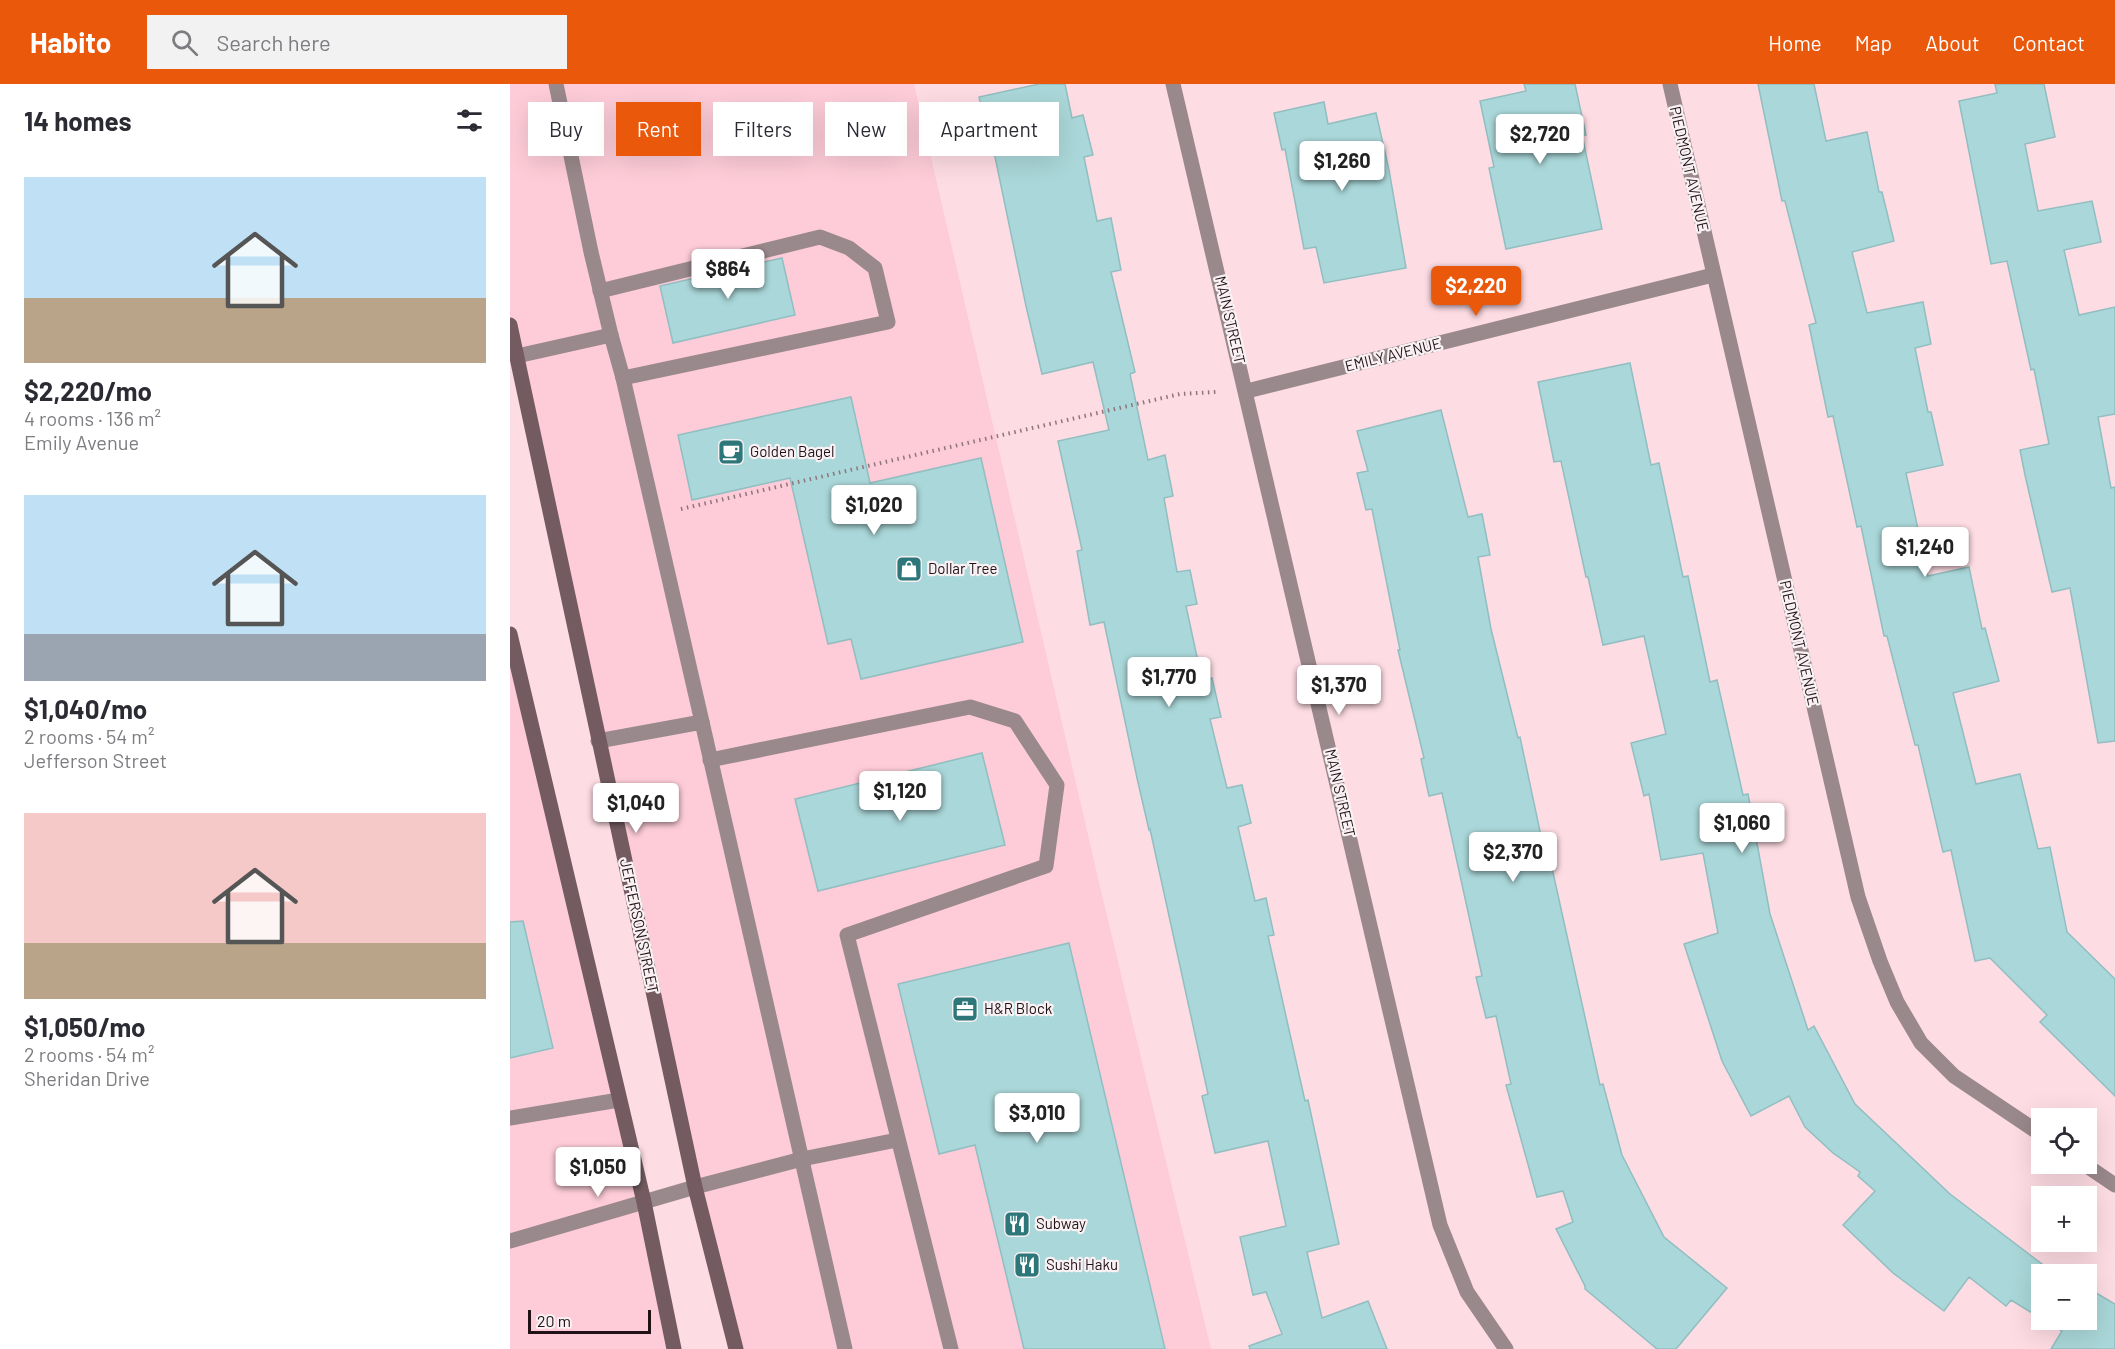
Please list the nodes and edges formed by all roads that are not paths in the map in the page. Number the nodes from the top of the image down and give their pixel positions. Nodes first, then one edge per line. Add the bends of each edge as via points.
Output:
1 (556, 84) edge
2 (1173, 84) edge
3 (1670, 84) edge
4 (1713, 275) junction
5 (600, 291) junction
6 (510, 325) edge
7 (611, 335) junction
8 (517, 356) junction
9 (623, 378) junction
10 (1246, 391) junction
11 (510, 634) edge
12 (702, 722) junction
13 (598, 741) junction
14 (710, 760) junction
15 (620, 1100) junction
16 (510, 1118) edge
17 (2031, 1128) edge
18 (897, 1140) junction
19 (802, 1159) junction
20 (2097, 1173) edge
21 (2115, 1185) edge
22 (695, 1187) junction
23 (644, 1202) junction
24 (510, 1241) edge
25 (674, 1349) edge
26 (735, 1349) edge
27 (845, 1349) edge
28 (951, 1349) edge
29 (1506, 1349) edge

1 - 5 street
2 - 10 street, MAIN STREET
3 - 4 street, PIEDMONT AVENUE
4 - 10 street, EMILY AVENUE
4 - 17 street, PIEDMONT AVENUE via 1858,897 1880,961 1897,1002 1921,1043 1954,1076
5 - 7 street
5 - 9 street via 820,237 849,248 875,268 888,322
6 - 8 main road, JEFFERSON STREET
7 - 8 street
7 - 9 street
8 - 13 main road, JEFFERSON STREET
9 - 12 street
10 - 29 street, MAIN STREET via 1440,1225 1467,1292
11 - 15 main road
12 - 13 street
12 - 14 street
13 - 22 main road, JEFFERSON STREET
14 - 18 street via 970,707 1015,721 1057,786 1046,866 847,935
14 - 19 street
15 - 16 street
15 - 23 main road
18 - 19 street
18 - 28 street
19 - 22 street
19 - 27 street
20 - 21 street
22 - 23 street
22 - 26 main road, JEFFERSON STREET
23 - 24 street
23 - 25 main road

